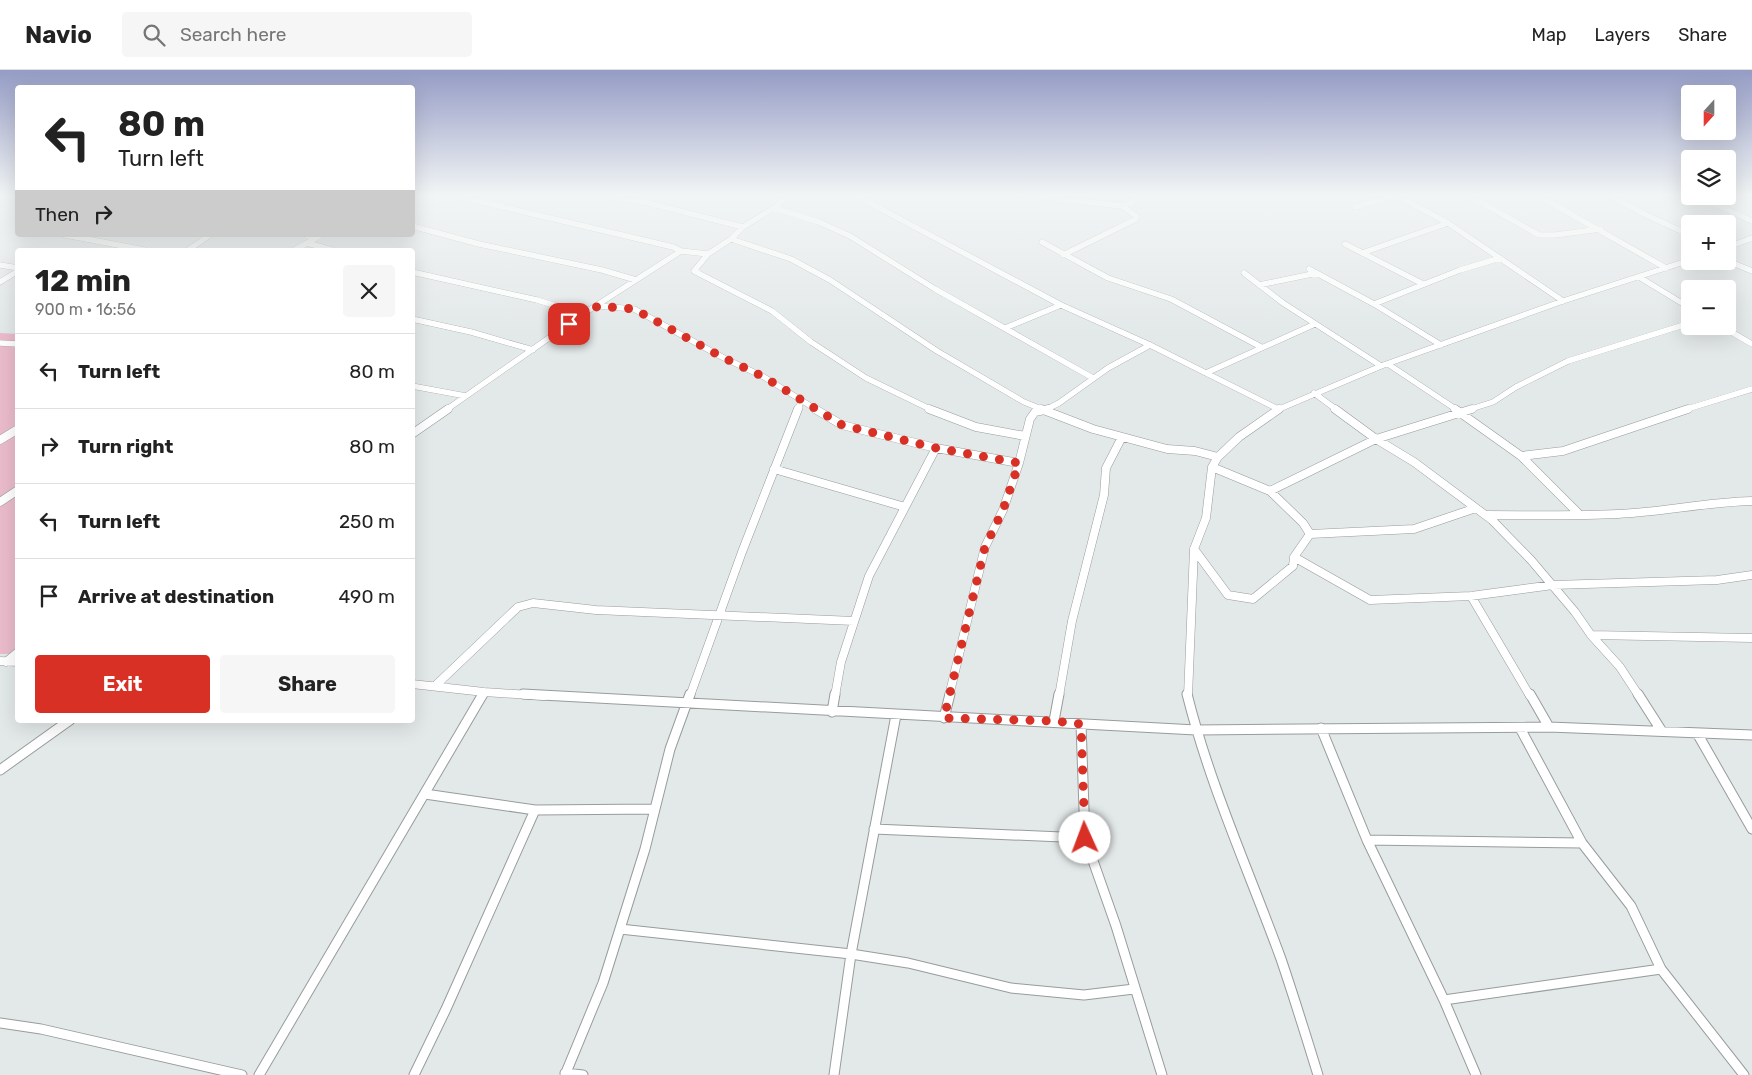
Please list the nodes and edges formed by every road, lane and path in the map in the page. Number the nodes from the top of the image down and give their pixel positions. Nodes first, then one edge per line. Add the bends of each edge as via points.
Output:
1 (102, 242) edge
2 (471, 242) edge
3 (651, 242) edge
4 (726, 242) edge
5 (739, 242) edge
6 (859, 242) edge
7 (947, 242) edge
8 (1042, 242) dead end
9 (1090, 242) edge
10 (1394, 242) edge
11 (1476, 242) edge
12 (1622, 242) edge
13 (307, 243) joint
14 (1346, 244) dead end
15 (134, 248) edge
16 (298, 248) edge
17 (325, 248) edge
18 (681, 251) junction
19 (1362, 253) junction
20 (708, 254) junction
21 (1063, 255) junction
22 (1500, 258) junction
23 (1681, 263) edge
24 (1736, 264) edge
25 (0, 265) edge
26 (1666, 268) junction
27 (15, 269) edge
28 (1309, 269) dead end
29 (1752, 271) edge
30 (15, 272) edge
31 (415, 273) edge
32 (1244, 273) dead end
33 (1318, 274) junction
34 (1639, 277) junction
35 (636, 280) junction
36 (0, 282) edge
37 (1423, 284) junction
38 (1259, 285) junction
39 (1563, 301) junction
40 (1681, 303) edge
41 (1374, 304) junction
42 (1061, 305) junction
43 (598, 306) junction
44 (583, 314) junction
45 (415, 320) edge
46 (1315, 324) junction
47 (1681, 326) edge
48 (1005, 328) junction
49 (1736, 335) edge
50 (0, 343) edge
51 (15, 344) edge
52 (1752, 344) edge
53 (1150, 345) junction
54 (1441, 345) junction
55 (1261, 347) junction
56 (533, 350) junction
57 (1385, 365) junction
58 (1206, 373) junction
59 (1093, 378) junction
60 (415, 387) edge
61 (1752, 389) edge
62 (1314, 393) junction
63 (466, 396) junction
64 (802, 401) junction
65 (1278, 409) junction
66 (1047, 411) junction
67 (1459, 412) junction
68 (15, 431) edge
69 (415, 432) edge
70 (1025, 436) junction
71 (1122, 437) junction
72 (1376, 439) junction
73 (0, 440) edge
74 (936, 448) junction
75 (1521, 456) junction
76 (1218, 457) junction
77 (1019, 463) junction
78 (1212, 467) junction
79 (774, 469) junction
80 (1270, 491) junction
81 (15, 492) edge
82 (1752, 501) edge
83 (0, 502) edge
84 (905, 507) junction
85 (1476, 508) junction
86 (1578, 513) junction
87 (1486, 515) junction
88 (1310, 534) junction
89 (1194, 550) junction
90 (1294, 557) junction
91 (1752, 575) edge
92 (1552, 585) junction
93 (1471, 596) junction
94 (719, 614) junction
95 (854, 621) junction
96 (1591, 635) junction
97 (1752, 638) edge
98 (15, 654) edge
99 (3, 662) edge
100 (415, 684) edge
101 (435, 686) junction
102 (484, 692) junction
103 (686, 704) junction
104 (832, 712) junction
105 (896, 715) junction
106 (944, 718) junction
107 (1054, 721) junction
108 (66, 723) edge
109 (1081, 724) junction
110 (1321, 728) junction
111 (1520, 728) junction
112 (1549, 728) junction
113 (1196, 730) junction
114 (1661, 730) junction
115 (1697, 733) junction
116 (1752, 735) edge
117 (0, 770) edge
118 (425, 794) junction
119 (655, 809) junction
120 (535, 810) junction
121 (1752, 828) edge
122 (874, 829) junction
123 (1085, 838) junction
124 (1367, 840) junction
125 (1582, 843) junction
126 (620, 929) junction
127 (851, 954) junction
128 (1661, 969) junction
129 (1134, 989) junction
130 (1444, 1000) junction
131 (0, 1023) edge
132 (565, 1074) edge
133 (242, 1075) edge
134 (260, 1075) edge
135 (414, 1075) edge
136 (583, 1075) edge
137 (834, 1075) edge
138 (1162, 1075) edge
139 (1318, 1075) edge
140 (1476, 1075) edge
141 (1744, 1075) edge

1 - 15 street
2 - 35 street
3 - 18 street
4 - 20 street
5 - 66 street via 791,259 830,280 984,380
6 - 48 street via 935,290
7 - 42 street
8 - 21 street
9 - 21 street
10 - 19 street
11 - 22 street
12 - 26 street
13 - 16 street
13 - 17 street
14 - 19 street
18 - 20 street
18 - 35 street
19 - 37 street
20 - 70 street via 694,271 772,311 811,342 866,378 976,428
21 - 55 street via 1108,278 1171,299
22 - 37 street
22 - 39 street
23 - 26 street
24 - 29 street
25 - 27 street
26 - 34 street
28 - 33 street
30 - 36 street
31 - 44 street via 537,300
32 - 38 street
33 - 38 street
33 - 41 street
34 - 39 street
34 - 40 street
35 - 43 street
37 - 41 street
38 - 46 street
39 - 54 street
41 - 54 street
42 - 48 street
42 - 53 street
43 - 44 street
43 - 64 street via 634,309 764,377
44 - 56 street
45 - 56 street
46 - 55 street
46 - 57 street
47 - 67 street via 1568,361 1516,387 1500,399
48 - 59 street
49 - 52 street
50 - 51 street
53 - 58 street
53 - 59 street
54 - 57 street
55 - 58 street
56 - 63 street
57 - 62 street
57 - 67 street
58 - 65 street
59 - 66 street
60 - 63 street
61 - 75 street via 1563,451
62 - 65 street
62 - 72 street
63 - 69 street
64 - 74 street via 849,428
64 - 79 street
65 - 76 street
66 - 70 street via 1035,412
66 - 71 street
67 - 72 street
67 - 75 street
68 - 73 street
70 - 77 street
71 - 76 street via 1167,449
71 - 107 street via 1106,468 1104,495 1072,621
72 - 80 street
72 - 85 street via 1414,462
74 - 77 street
74 - 84 street
75 - 86 street
76 - 78 street
77 - 106 street via 1003,510 985,547
78 - 80 street
78 - 89 street via 1206,518
79 - 84 street
79 - 94 street
80 - 88 street
81 - 83 street
82 - 86 street via 1617,514
84 - 95 street via 869,576
85 - 87 street
85 - 88 street via 1414,529
86 - 87 street
87 - 92 street
88 - 90 street
89 - 90 street via 1228,595 1249,599 1293,566
89 - 113 street via 1187,693
90 - 93 street via 1370,600
91 - 92 street via 1716,580
92 - 93 street
92 - 96 street
93 - 112 street
94 - 95 street
94 - 101 street via 596,610 533,603 518,607
94 - 103 street
95 - 104 street via 841,662
96 - 97 street
96 - 114 street via 1620,667
98 - 99 street
100 - 101 street
101 - 102 street
102 - 103 street
102 - 118 street
103 - 104 street
103 - 119 street via 670,749
104 - 105 street
105 - 106 street
105 - 122 street
106 - 107 street
107 - 109 street
108 - 117 street
109 - 113 street
109 - 123 street
110 - 111 street
110 - 113 street
110 - 124 street
111 - 112 street
111 - 125 street
112 - 114 street
113 - 139 street via 1281,960
114 - 115 street
115 - 116 street
115 - 121 street
118 - 120 street
118 - 134 street
119 - 120 street
119 - 126 street
120 - 135 street
122 - 123 street
122 - 127 street
123 - 129 street
124 - 125 street
124 - 130 street
125 - 128 street via 1631,906
126 - 127 street
126 - 132 street via 603,983
127 - 129 street via 908,963 1011,988 1084,995
127 - 137 street
128 - 130 street
128 - 141 street
129 - 138 street
130 - 140 street
131 - 133 street
132 - 136 street

